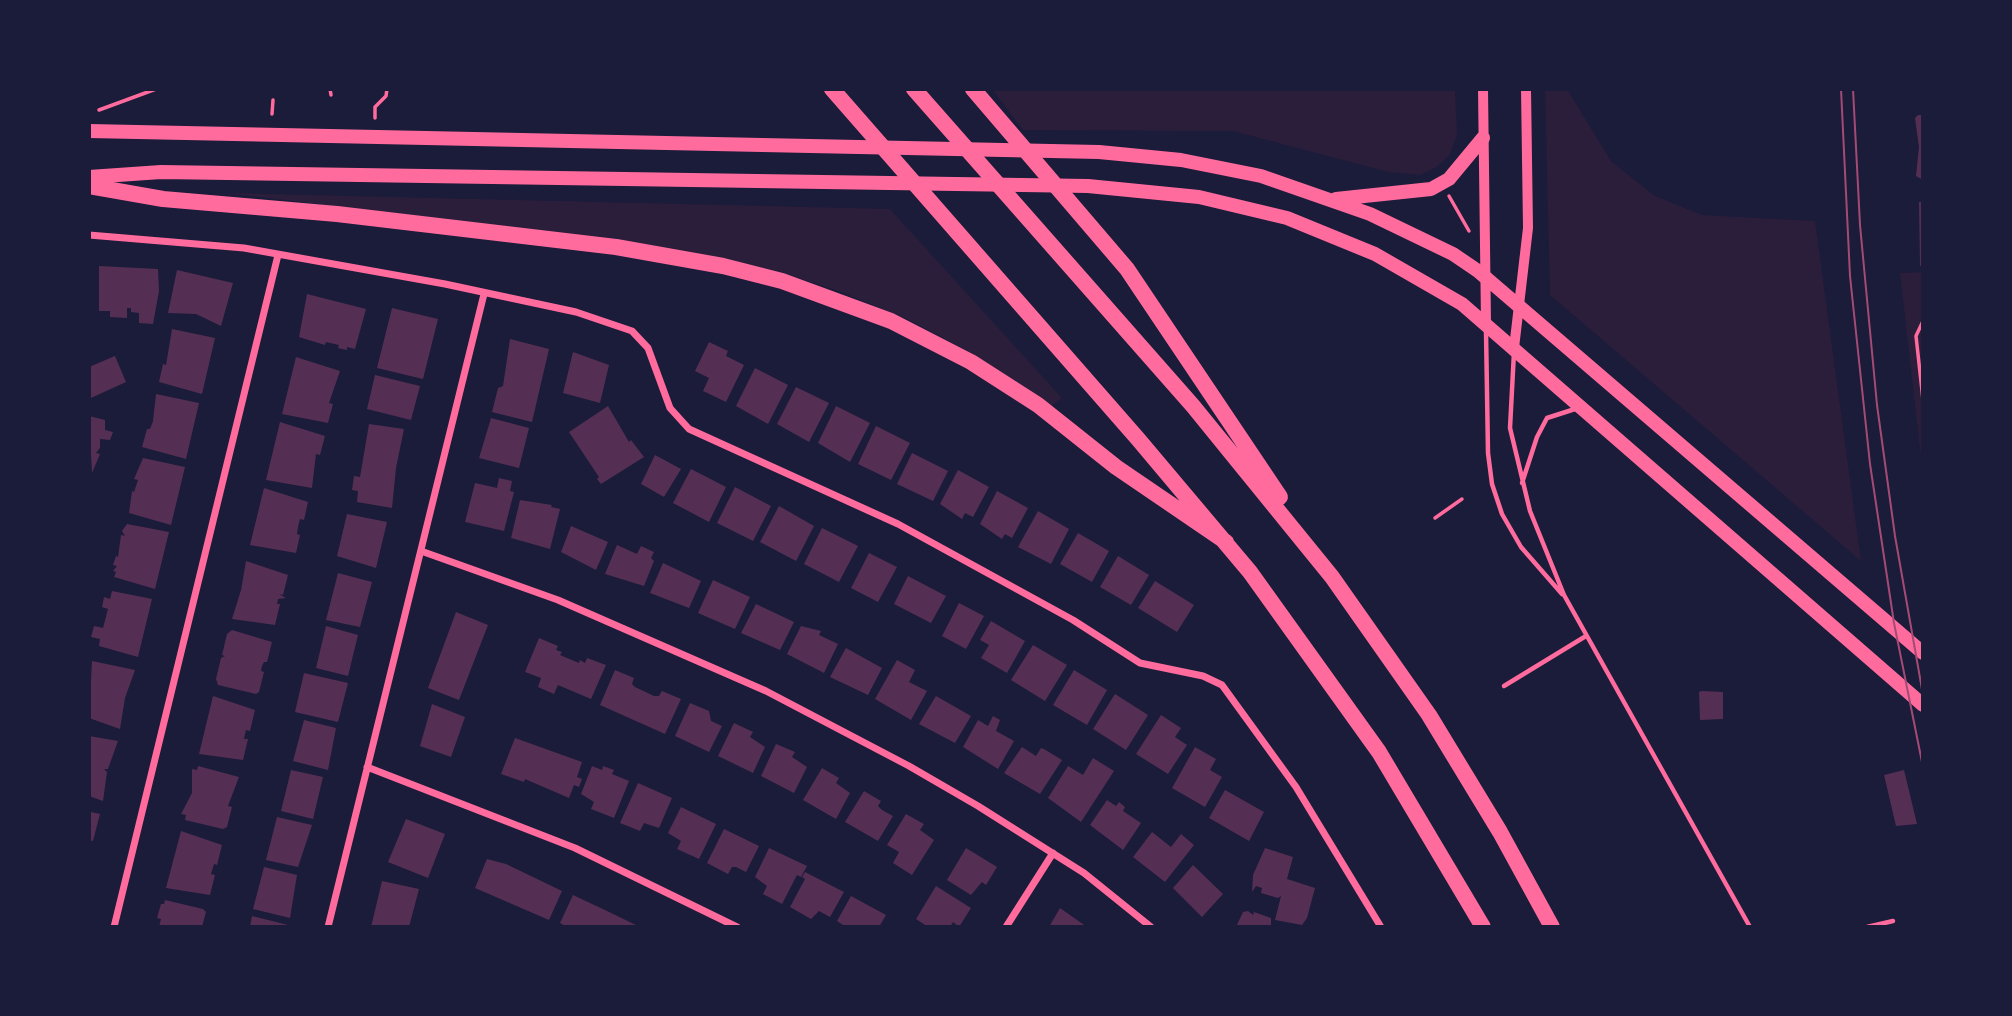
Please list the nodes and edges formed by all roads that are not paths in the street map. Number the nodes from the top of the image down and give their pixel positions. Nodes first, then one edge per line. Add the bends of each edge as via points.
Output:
1 (832, 89) edge
2 (914, 89) edge
3 (973, 89) edge
4 (1483, 89) edge
5 (1526, 89) edge
6 (89, 131) edge
7 (1483, 138) junction
8 (89, 177) edge
9 (89, 186) edge
10 (1333, 199) junction
11 (89, 235) edge
12 (278, 255) junction
13 (1486, 277) junction
14 (484, 294) junction
15 (1520, 304) junction
16 (1486, 323) junction
17 (1514, 348) junction
18 (1583, 408) junction
19 (1522, 484) junction
20 (1226, 542) junction
21 (421, 551) junction
22 (1346, 595) junction
23 (1563, 595) junction
24 (1586, 636) junction
25 (1923, 653) edge
26 (1504, 686) dead end
27 (1923, 705) edge
28 (367, 767) junction
29 (1053, 853) junction
30 (1893, 921) dead end
31 (114, 927) edge
32 (328, 927) edge
33 (737, 927) edge
34 (1006, 927) edge
35 (1151, 927) edge
36 (1380, 927) edge
37 (1483, 927) edge
38 (1552, 927) edge
39 (1750, 927) edge
40 (1867, 927) edge

1 - 20 highway
2 - 22 highway via 1201,416
3 - 22 highway via 1127,269
4 - 7 street
5 - 15 street via 1528,228
6 - 10 main road via 1099,152 1194,162 1261,176
7 - 10 main road via 1449,178 1431,189
7 - 13 street
8 - 16 main road via 161,172 826,181 1088,186 1199,197 1287,218 1343,240 1396,265
9 - 20 highway via 163,199 615,247 723,266 796,285 891,321 971,362 1038,405 1116,467
10 - 13 main road via 1453,254
11 - 12 street via 198,243
12 - 14 street
12 - 31 street
13 - 15 main road
13 - 16 street
14 - 21 street
14 - 36 street via 576,312 632,331 648,348 670,408 690,429 898,524 1073,620 1140,663 1217,681 1296,787
15 - 17 street
15 - 25 main road
16 - 17 main road
16 - 23 lane via 1492,484 1511,531
17 - 18 main road
17 - 19 lane via 1510,428
18 - 19 lane via 1547,418
18 - 27 main road
19 - 23 lane
20 - 37 highway via 1308,648 1379,752
21 - 28 street
21 - 29 street via 535,590 741,679 909,766
22 - 38 highway via 1453,754
23 - 24 lane
24 - 26 lane
24 - 39 lane
28 - 32 street
28 - 33 street via 575,848
29 - 34 street
29 - 35 street
30 - 40 lane

